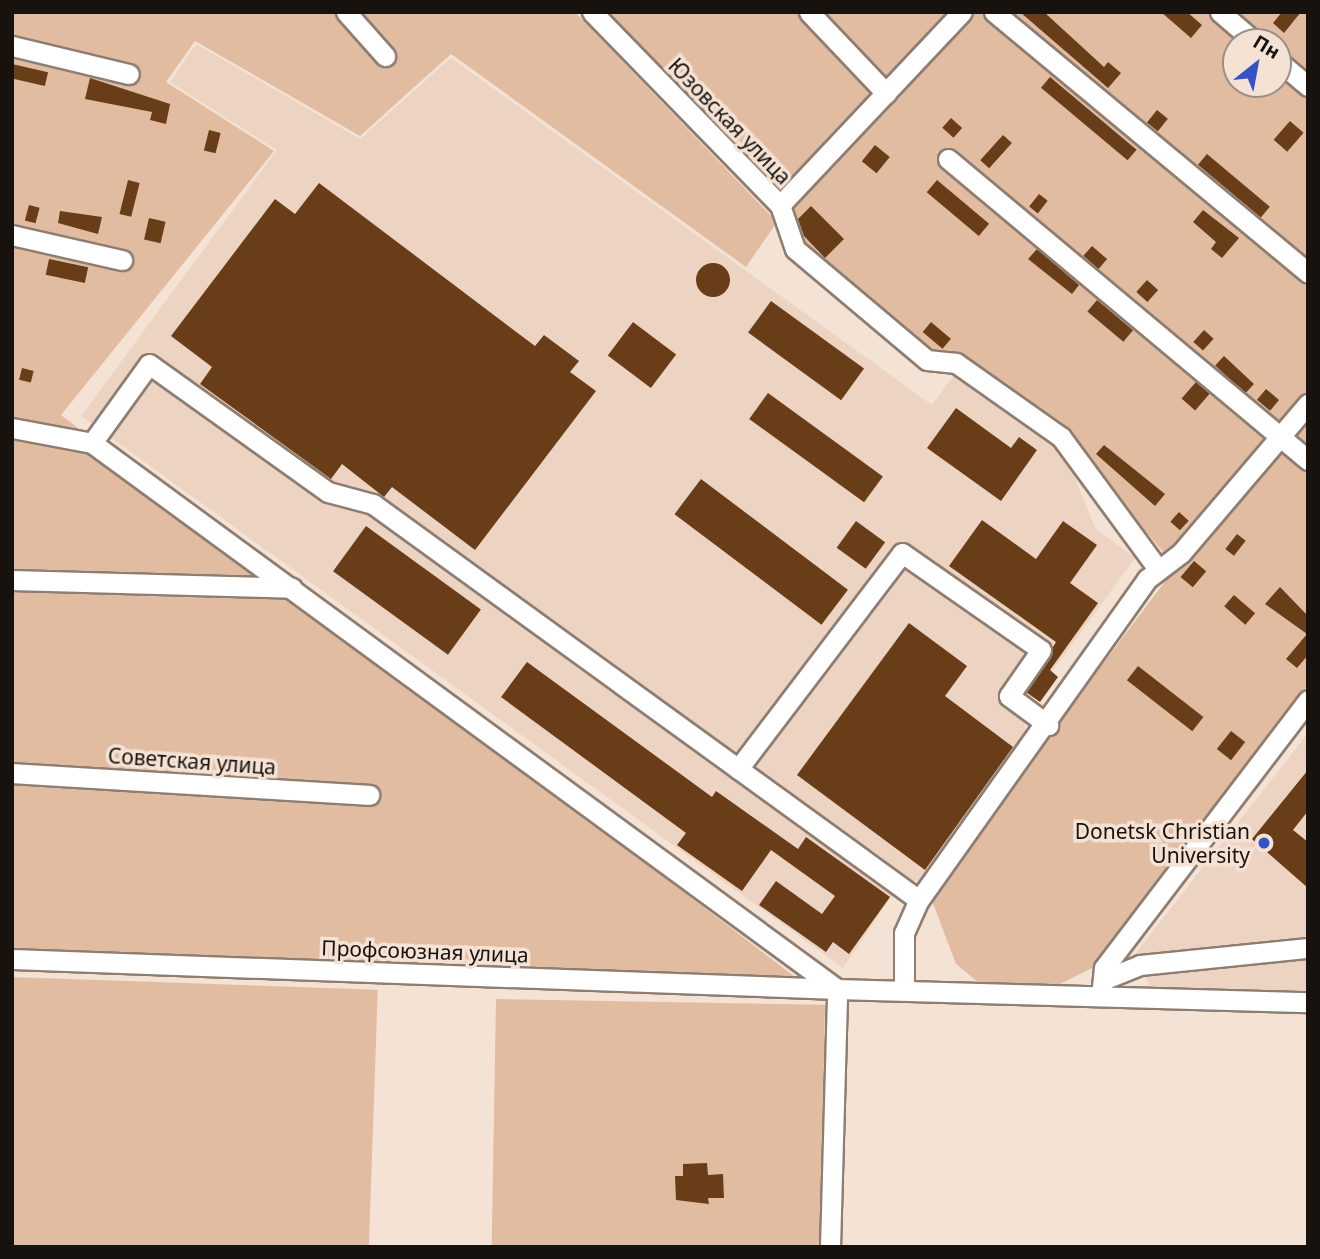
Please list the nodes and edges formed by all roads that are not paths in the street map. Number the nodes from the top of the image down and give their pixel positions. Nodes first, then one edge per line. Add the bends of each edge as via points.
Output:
1 (346, 12) edge
2 (592, 12) edge
3 (809, 12) edge
4 (962, 12) edge
5 (994, 12) edge
6 (1220, 12) edge
7 (1239, 28) edge
8 (12, 46) edge
9 (385, 56) dead end
10 (1292, 73) edge
11 (129, 74) dead end
12 (1308, 86) edge
13 (886, 93) junction
14 (948, 159) dead end
15 (780, 205) junction
16 (12, 235) edge
17 (122, 260) dead end
18 (1308, 273) edge
19 (1308, 404) edge
20 (12, 428) edge
21 (1280, 436) junction
22 (92, 443) junction
23 (1308, 460) edge
24 (1158, 569) junction
25 (12, 580) edge
26 (292, 588) junction
27 (1308, 701) edge
28 (1048, 725) junction
29 (738, 769) junction
30 (12, 773) edge
31 (369, 795) dead end
32 (919, 900) junction
33 (1308, 948) edge
34 (12, 959) edge
35 (1102, 988) junction
36 (837, 989) junction
37 (904, 990) junction
38 (1308, 1002) edge
39 (830, 1247) edge

1 - 9 street
2 - 15 street, Юзовская улица
3 - 13 street
4 - 13 street
5 - 18 street
6 - 7 street
8 - 11 street
10 - 12 street
13 - 15 street
14 - 21 street
15 - 24 street, Юзовская улица via 795,249 927,360 956,363 1061,438
16 - 17 street
19 - 21 street
20 - 22 street
21 - 23 street
21 - 24 street via 1181,553
22 - 26 street
22 - 29 street via 149,364 328,492 373,504
24 - 28 street
25 - 26 street
26 - 36 street
27 - 35 street via 1104,968
28 - 29 street via 1009,696 1041,650 902,554
28 - 32 street
29 - 32 street
30 - 31 street, Советская улица
32 - 37 street via 904,933
33 - 35 street via 1140,965
34 - 36 street, Профсоюзная улица
35 - 37 street, Профсоюзная улица
35 - 38 street, Профсоюзная улица
36 - 37 street, Профсоюзная улица
36 - 39 street

